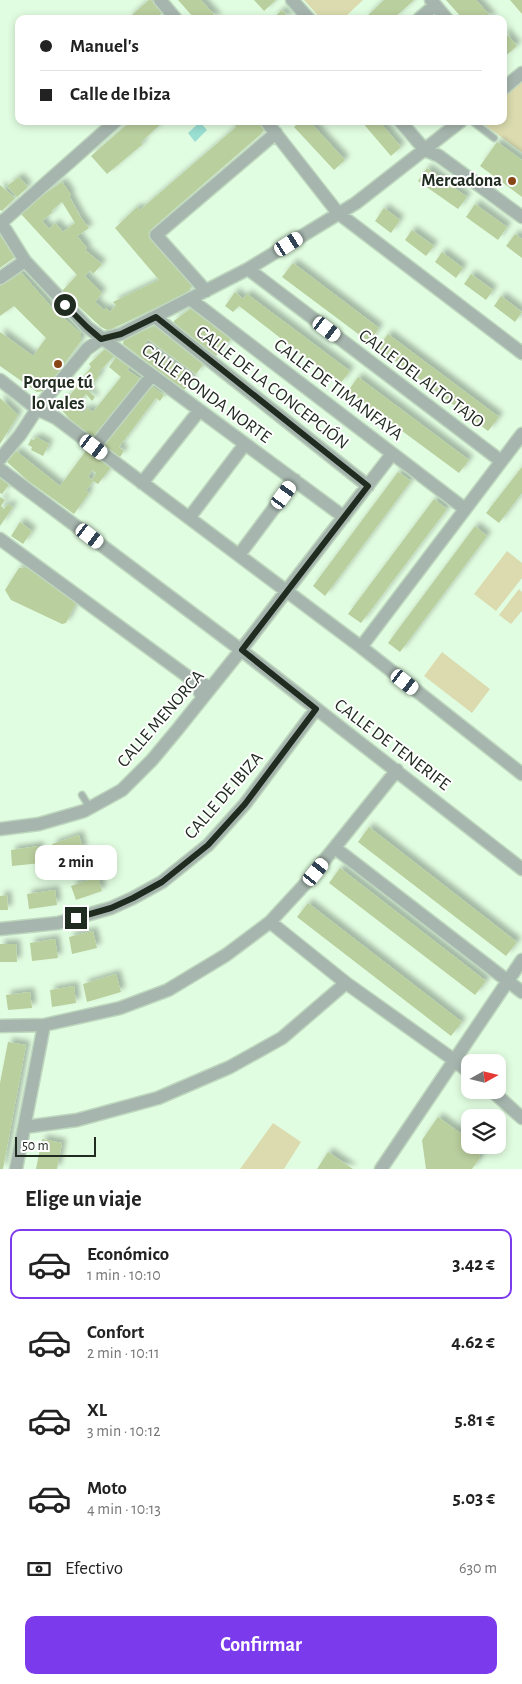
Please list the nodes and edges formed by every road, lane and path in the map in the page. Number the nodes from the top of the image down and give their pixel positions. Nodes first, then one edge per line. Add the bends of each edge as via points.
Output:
1 (160, 0) edge
2 (292, 0) edge
3 (433, 3) edge
4 (173, 15) edge
5 (305, 15) edge
6 (422, 15) edge
7 (444, 15) edge
8 (522, 73) edge
9 (507, 84) edge
10 (111, 125) edge
11 (269, 125) edge
12 (403, 125) edge
13 (456, 125) edge
14 (477, 125) edge
15 (276, 133) junction
16 (494, 138) dead end
17 (425, 150) junction
18 (338, 213) junction
19 (522, 217) edge
20 (0, 222) edge
21 (25, 261) junction
22 (248, 269) junction
23 (0, 278) edge
24 (206, 291) junction
25 (190, 299) junction
26 (156, 317) junction
27 (101, 339) junction
28 (522, 353) edge
29 (152, 375) junction
30 (0, 380) edge
31 (37, 408) junction
32 (200, 410) junction
33 (522, 434) edge
34 (245, 444) junction
35 (94, 447) junction
36 (392, 454) junction
37 (0, 459) edge
38 (501, 462) junction
39 (0, 468) edge
40 (294, 480) junction
41 (142, 483) junction
42 (368, 486) junction
43 (465, 508) junction
44 (344, 516) junction
45 (189, 518) junction
46 (0, 539) edge
47 (239, 555) junction
48 (287, 591) junction
49 (361, 647) junction
50 (242, 650) junction
51 (206, 689) junction
52 (316, 709) junction
53 (397, 770) junction
54 (522, 774) edge
55 (82, 795) dead end
56 (90, 808) junction
57 (0, 829) edge
58 (335, 848) junction
59 (522, 869) edge
60 (270, 922) junction
61 (0, 929) edge
62 (522, 960) edge
63 (508, 981) junction
64 (346, 982) junction
65 (522, 992) edge
66 (44, 1025) junction
67 (0, 1026) edge
68 (454, 1060) junction
69 (461, 1066) edge
70 (500, 1099) edge
71 (522, 1118) edge
72 (25, 1127) junction
73 (16, 1169) edge
74 (381, 1169) edge

1 - 4 street
2 - 5 street
3 - 6 street
3 - 7 street
8 - 9 street
10 - 20 street
11 - 15 street
12 - 17 street
13 - 17 street
14 - 16 lane
15 - 18 street
15 - 24 street via 156,235
17 - 18 street via 372,192
17 - 19 street via 439,156
18 - 22 street
18 - 28 street
20 - 21 street, CALLE RONDA NORTE
21 - 23 street
21 - 27 street, CALLE RONDA NORTE
22 - 24 street
22 - 38 street, CALLE DEL ALTO TAJO
24 - 25 street
25 - 26 street
25 - 36 street, CALLE DE TIMANFAYA
26 - 27 street via 121,334
26 - 42 street, CALLE DE LA CONCEPCIÓN
27 - 29 street, CALLE RONDA NORTE
27 - 31 street via 87,349
29 - 32 street, CALLE RONDA NORTE
29 - 35 street
30 - 31 street
31 - 35 street
31 - 37 street
32 - 34 street, CALLE RONDA NORTE
32 - 41 street
33 - 38 street
34 - 40 street, CALLE RONDA NORTE
34 - 45 street
35 - 41 street
36 - 42 street, CALLE MENORCA
36 - 43 street, CALLE DE TIMANFAYA
38 - 43 street
39 - 50 street, CALLE DE TENERIFE
40 - 44 street, CALLE RONDA NORTE
40 - 47 street
41 - 45 street
42 - 44 street, CALLE MENORCA
43 - 49 street
44 - 48 street, CALLE MENORCA
45 - 47 street
46 - 51 street
47 - 48 street
48 - 49 street
48 - 50 street, CALLE MENORCA
49 - 54 street
50 - 51 street, CALLE MENORCA
50 - 52 street, CALLE DE TENERIFE
51 - 56 street, CALLE MENORCA via 152,760 122,790
52 - 53 street, CALLE DE TENERIFE
52 - 61 street, CALLE DE IBIZA via 245,804 208,845 162,882 111,908 58,923
53 - 58 street
53 - 59 street, CALLE DE TENERIFE
55 - 56 lane
56 - 57 street, CALLE MENORCA via 39,824
58 - 60 street
58 - 63 street
60 - 64 street
60 - 66 street via 226,955 168,990 120,1008
62 - 63 street
63 - 65 street
63 - 68 street
64 - 68 street
64 - 72 street via 282,1038 230,1067 158,1098 77,1120
66 - 67 street
66 - 72 street
68 - 69 street
68 - 74 street
70 - 71 street
72 - 73 street

